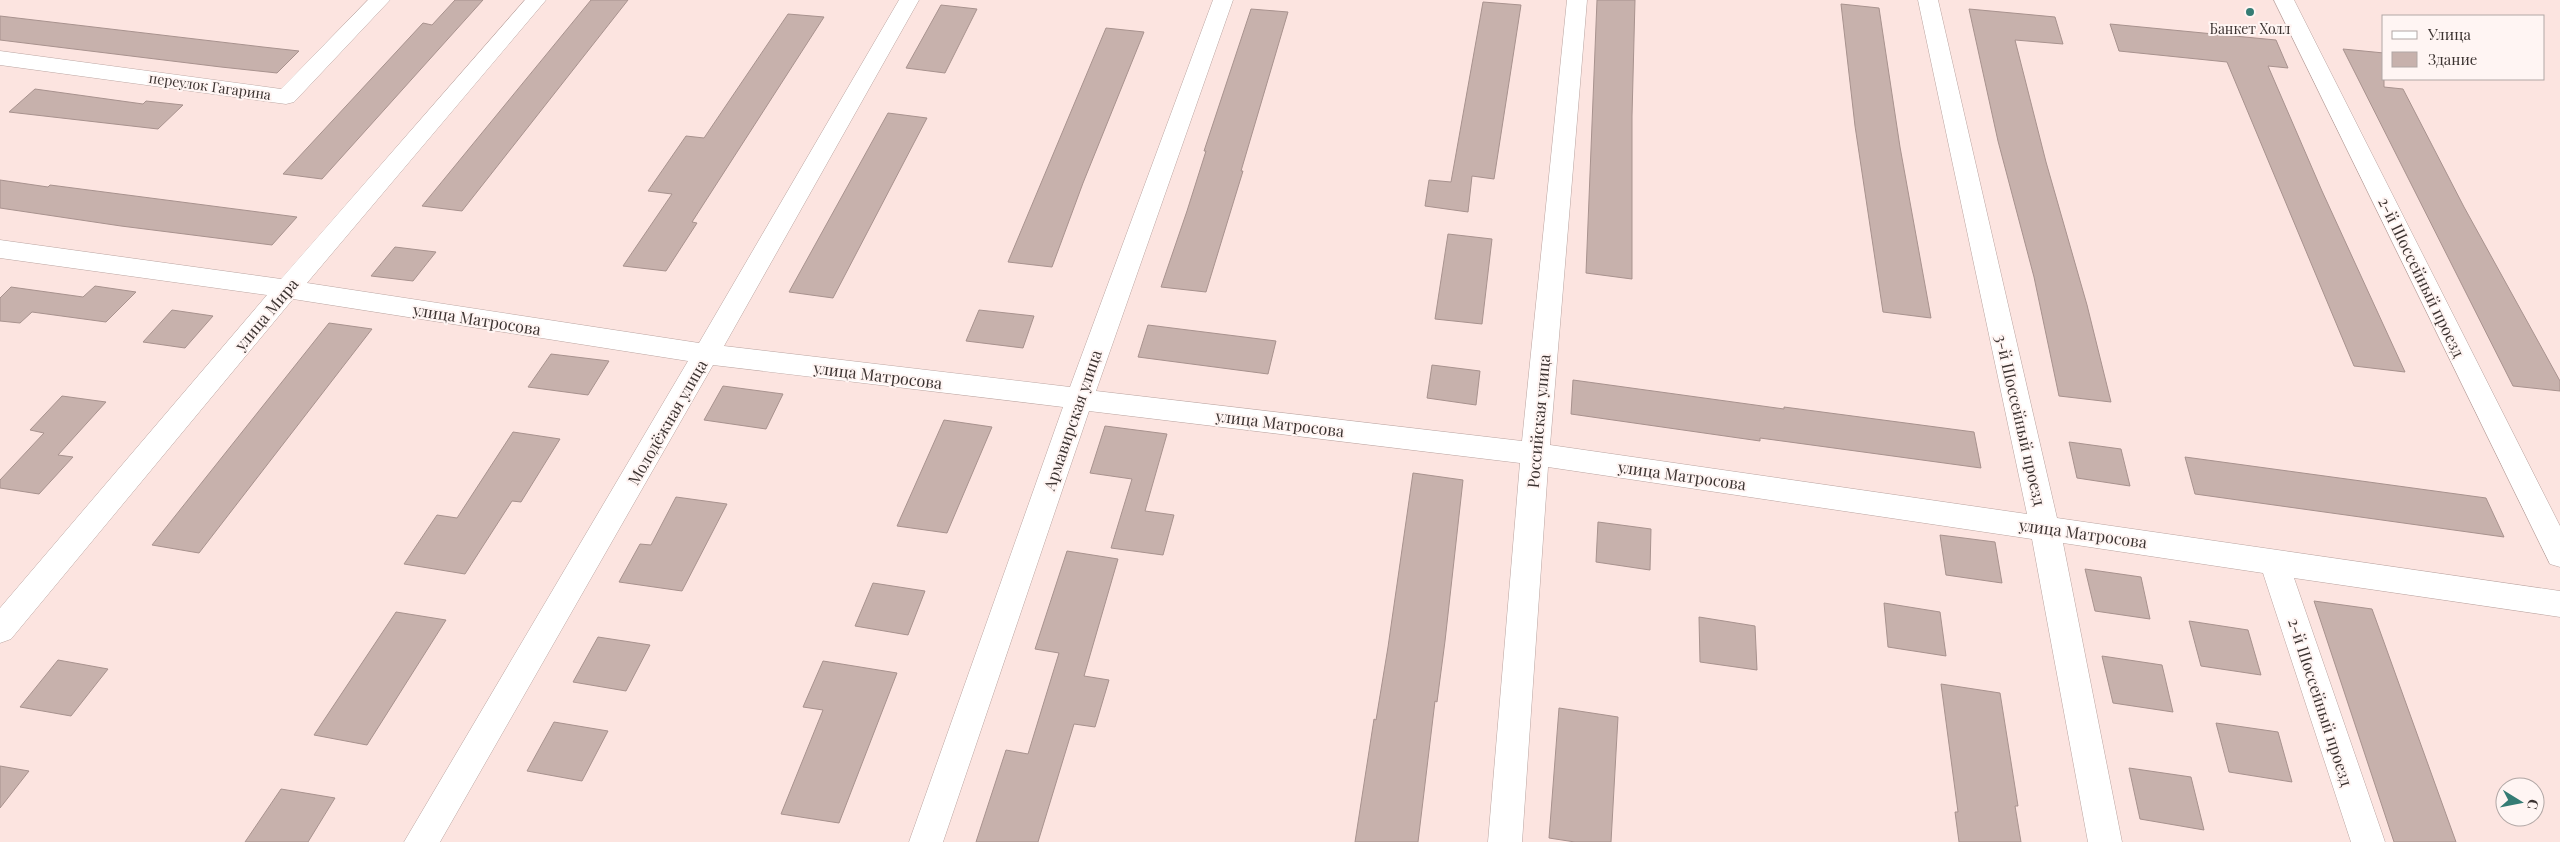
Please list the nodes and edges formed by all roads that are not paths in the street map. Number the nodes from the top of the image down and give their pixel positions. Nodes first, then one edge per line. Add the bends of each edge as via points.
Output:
1 (380, 0) edge
2 (536, 0) edge
3 (910, 0) edge
4 (1224, 0) edge
5 (1577, 0) edge
6 (1928, 0) edge
7 (2284, 0) edge
8 (0, 58) edge
9 (0, 249) edge
10 (286, 289) junction
11 (706, 354) junction
12 (1078, 400) junction
13 (1535, 454) junction
14 (2045, 528) junction
15 (2560, 555) edge
16 (2274, 562) junction
17 (2560, 604) edge
18 (0, 630) edge
19 (421, 842) edge
20 (926, 842) edge
21 (1505, 842) edge
22 (2105, 842) edge
23 (2368, 842) edge

1 - 8 street, переулок Гагарина via 286,97
2 - 10 street, улица Мира
3 - 11 street, Молодёжная улица
4 - 12 street, Армавирская улица
5 - 13 street, Российская улица
6 - 14 street, 3-й Шоссейный проезд
7 - 15 street, 2-й Шоссейный проезд
9 - 10 street, улица Матросова
10 - 11 street, улица Матросова
10 - 18 street, улица Мира
11 - 12 street, улица Матросова
11 - 19 street, Молодёжная улица
12 - 13 street, улица Матросова
12 - 20 street, Армавирская улица
13 - 14 street, улица Матросова
13 - 21 street, Российская улица
14 - 16 street, улица Матросова
14 - 22 street, 3-й Шоссейный проезд
16 - 17 street, улица Матросова
16 - 23 street, 2-й Шоссейный проезд

